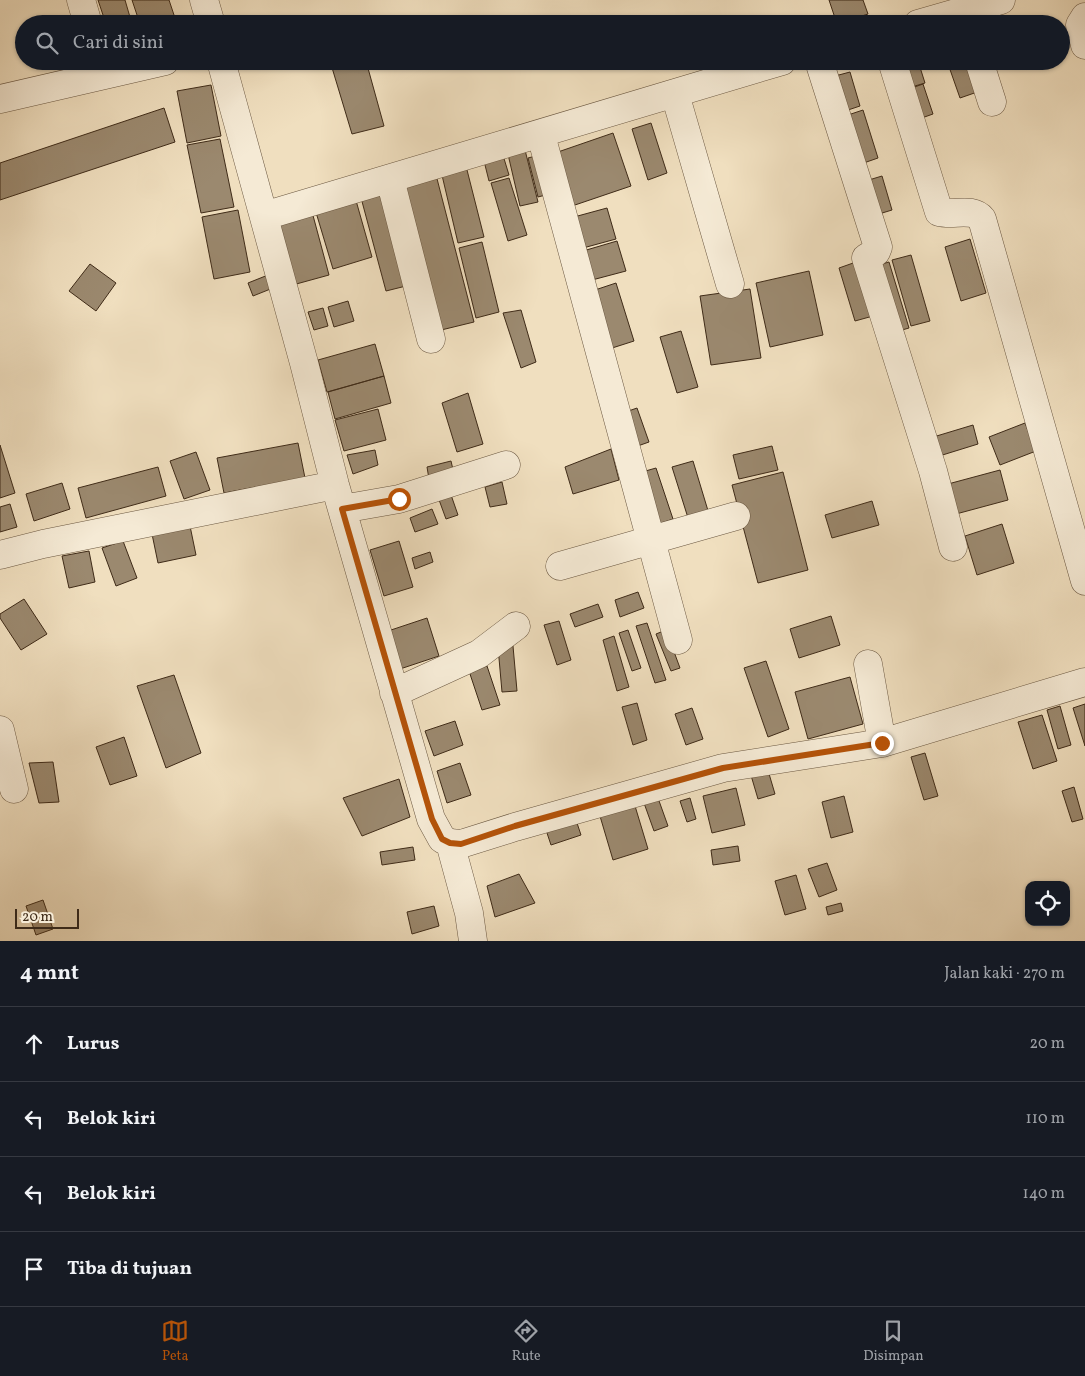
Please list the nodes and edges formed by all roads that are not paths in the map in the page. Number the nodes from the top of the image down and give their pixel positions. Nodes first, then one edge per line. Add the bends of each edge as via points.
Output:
1 (81, 0) edge
2 (204, 0) edge
3 (1001, 0) edge
4 (85, 15) edge
5 (208, 15) edge
6 (969, 15) edge
7 (1085, 17) edge
8 (1085, 45) edge
9 (98, 70) edge
10 (223, 70) edge
11 (753, 70) edge
12 (822, 70) edge
13 (895, 70) edge
14 (982, 70) edge
15 (675, 94) junction
16 (0, 99) edge
17 (992, 102) dead end
18 (541, 135) junction
19 (390, 179) junction
20 (264, 216) junction
21 (730, 284) dead end
22 (431, 339) dead end
23 (506, 465) dead end
24 (338, 497) junction
25 (736, 516) dead end
26 (650, 541) junction
27 (953, 547) dead end
28 (0, 556) edge
29 (560, 566) dead end
30 (1085, 581) edge
31 (516, 626) dead end
32 (678, 640) dead end
33 (868, 664) dead end
34 (1085, 682) edge
35 (394, 693) junction
36 (0, 730) edge
37 (882, 743) junction
38 (14, 789) dead end
39 (450, 843) junction
40 (473, 941) edge

1 - 4 street
2 - 5 street
3 - 6 street
7 - 8 street via 1080,25
9 - 16 street
10 - 20 street
11 - 15 street
12 - 27 street via 878,247 866,258 933,471
13 - 30 street via 939,212 972,212 982,219
14 - 17 street
15 - 18 street
15 - 21 street
18 - 19 street
18 - 26 street
19 - 20 street
19 - 22 street
20 - 24 street
23 - 24 street via 399,499
24 - 28 street via 43,544
24 - 35 street
25 - 26 street
26 - 29 street
26 - 32 street
31 - 35 street via 479,654
33 - 37 street
34 - 37 street
35 - 39 street via 435,828 442,839
36 - 38 street
37 - 39 street via 723,768 461,844
39 - 40 street via 469,912

